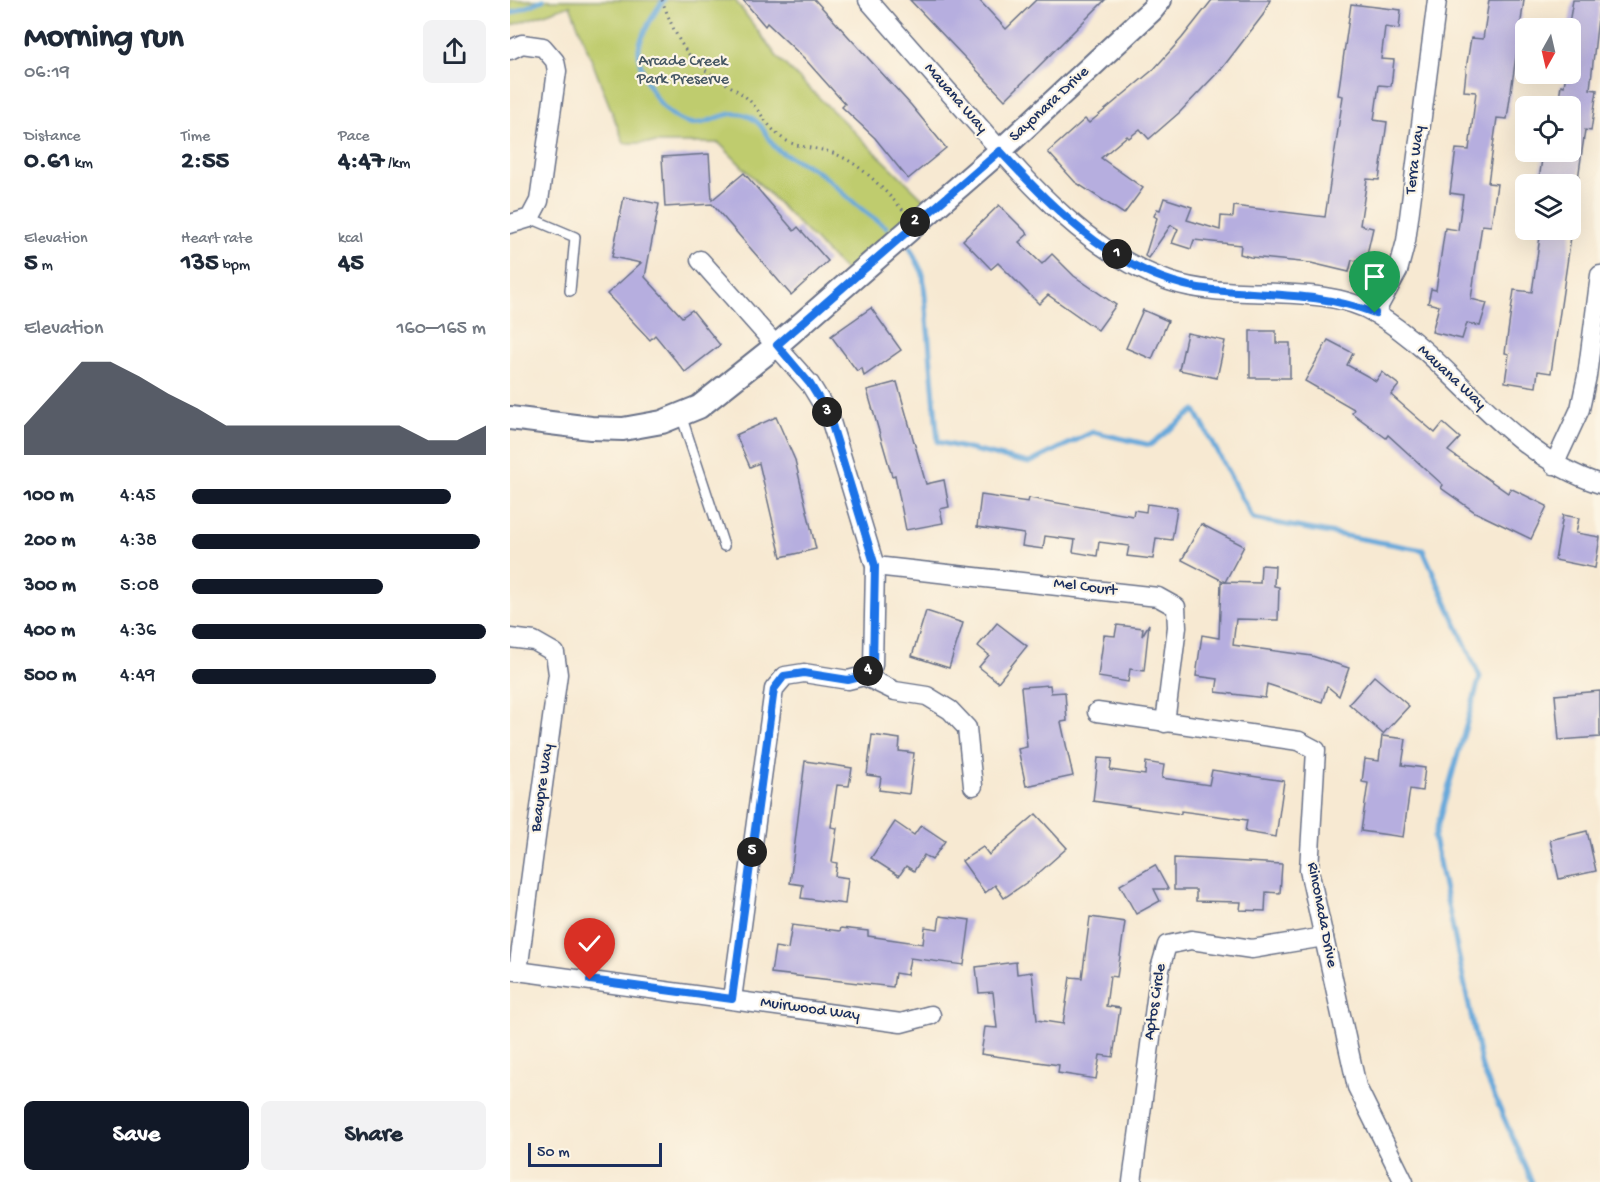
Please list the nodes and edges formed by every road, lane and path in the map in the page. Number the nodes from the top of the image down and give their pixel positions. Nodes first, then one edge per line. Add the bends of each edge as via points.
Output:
1 (662, 0) edge
2 (868, 0) edge
3 (1160, 0) edge
4 (1437, 0) edge
5 (510, 50) edge
6 (1000, 151) junction
7 (530, 218) junction
8 (915, 222) junction
9 (510, 224) edge
10 (700, 260) dead end
11 (1600, 275) edge
12 (570, 291) dead end
13 (1375, 313) junction
14 (777, 345) junction
15 (681, 415) junction
16 (510, 418) edge
17 (1554, 465) junction
18 (1600, 484) edge
19 (724, 546) dead end
20 (875, 566) junction
21 (510, 638) edge
22 (864, 676) junction
23 (1097, 712) dead end
24 (1165, 723) junction
25 (973, 786) dead end
26 (1324, 937) junction
27 (514, 970) edge
28 (732, 999) junction
29 (931, 1015) dead end
30 (1132, 1182) edge
31 (1404, 1182) edge

1 - 8 path via 688,55 701,68 746,97 782,139 794,146 832,153 854,164
2 - 6 street, Mauana Way
3 - 6 street, Sayonara Drive
4 - 13 street, Terra Way via 1406,241 1398,271
5 - 7 street via 533,43 549,51 557,71 539,201
6 - 8 street, Sayonara Drive
6 - 13 street, Mauana Way via 1048,203 1095,241 1135,266 1170,281 1211,290 1309,296 1343,301
7 - 9 street
7 - 12 lane via 575,237
8 - 14 street, Sayonara Drive
10 - 14 street
11 - 17 street via 1580,409
13 - 17 street, Mauana Way via 1413,342 1510,433
14 - 15 street, Sayonara Drive via 724,390
14 - 20 street via 810,384 829,415
15 - 16 street, Sayonara Drive via 623,429
15 - 19 lane
17 - 18 street, Mauana Way
20 - 22 street via 873,665
20 - 24 street, Mel Court via 1158,597 1176,607
21 - 27 street, Beaupre Way via 534,641 555,653 558,674
22 - 25 street via 895,691 927,696 950,710 967,729
22 - 28 street via 848,680 804,673 784,676 774,689
23 - 24 street, Rinconada Drive
24 - 26 street, Rinconada Drive via 1299,741 1316,750 1309,870
26 - 30 street, Aptos Circle via 1252,949 1191,940 1167,945 1160,969
26 - 31 street, Rinconada Drive via 1357,1087
27 - 28 street, Muirwood Way
28 - 29 street, Muirwood Way via 901,1023

